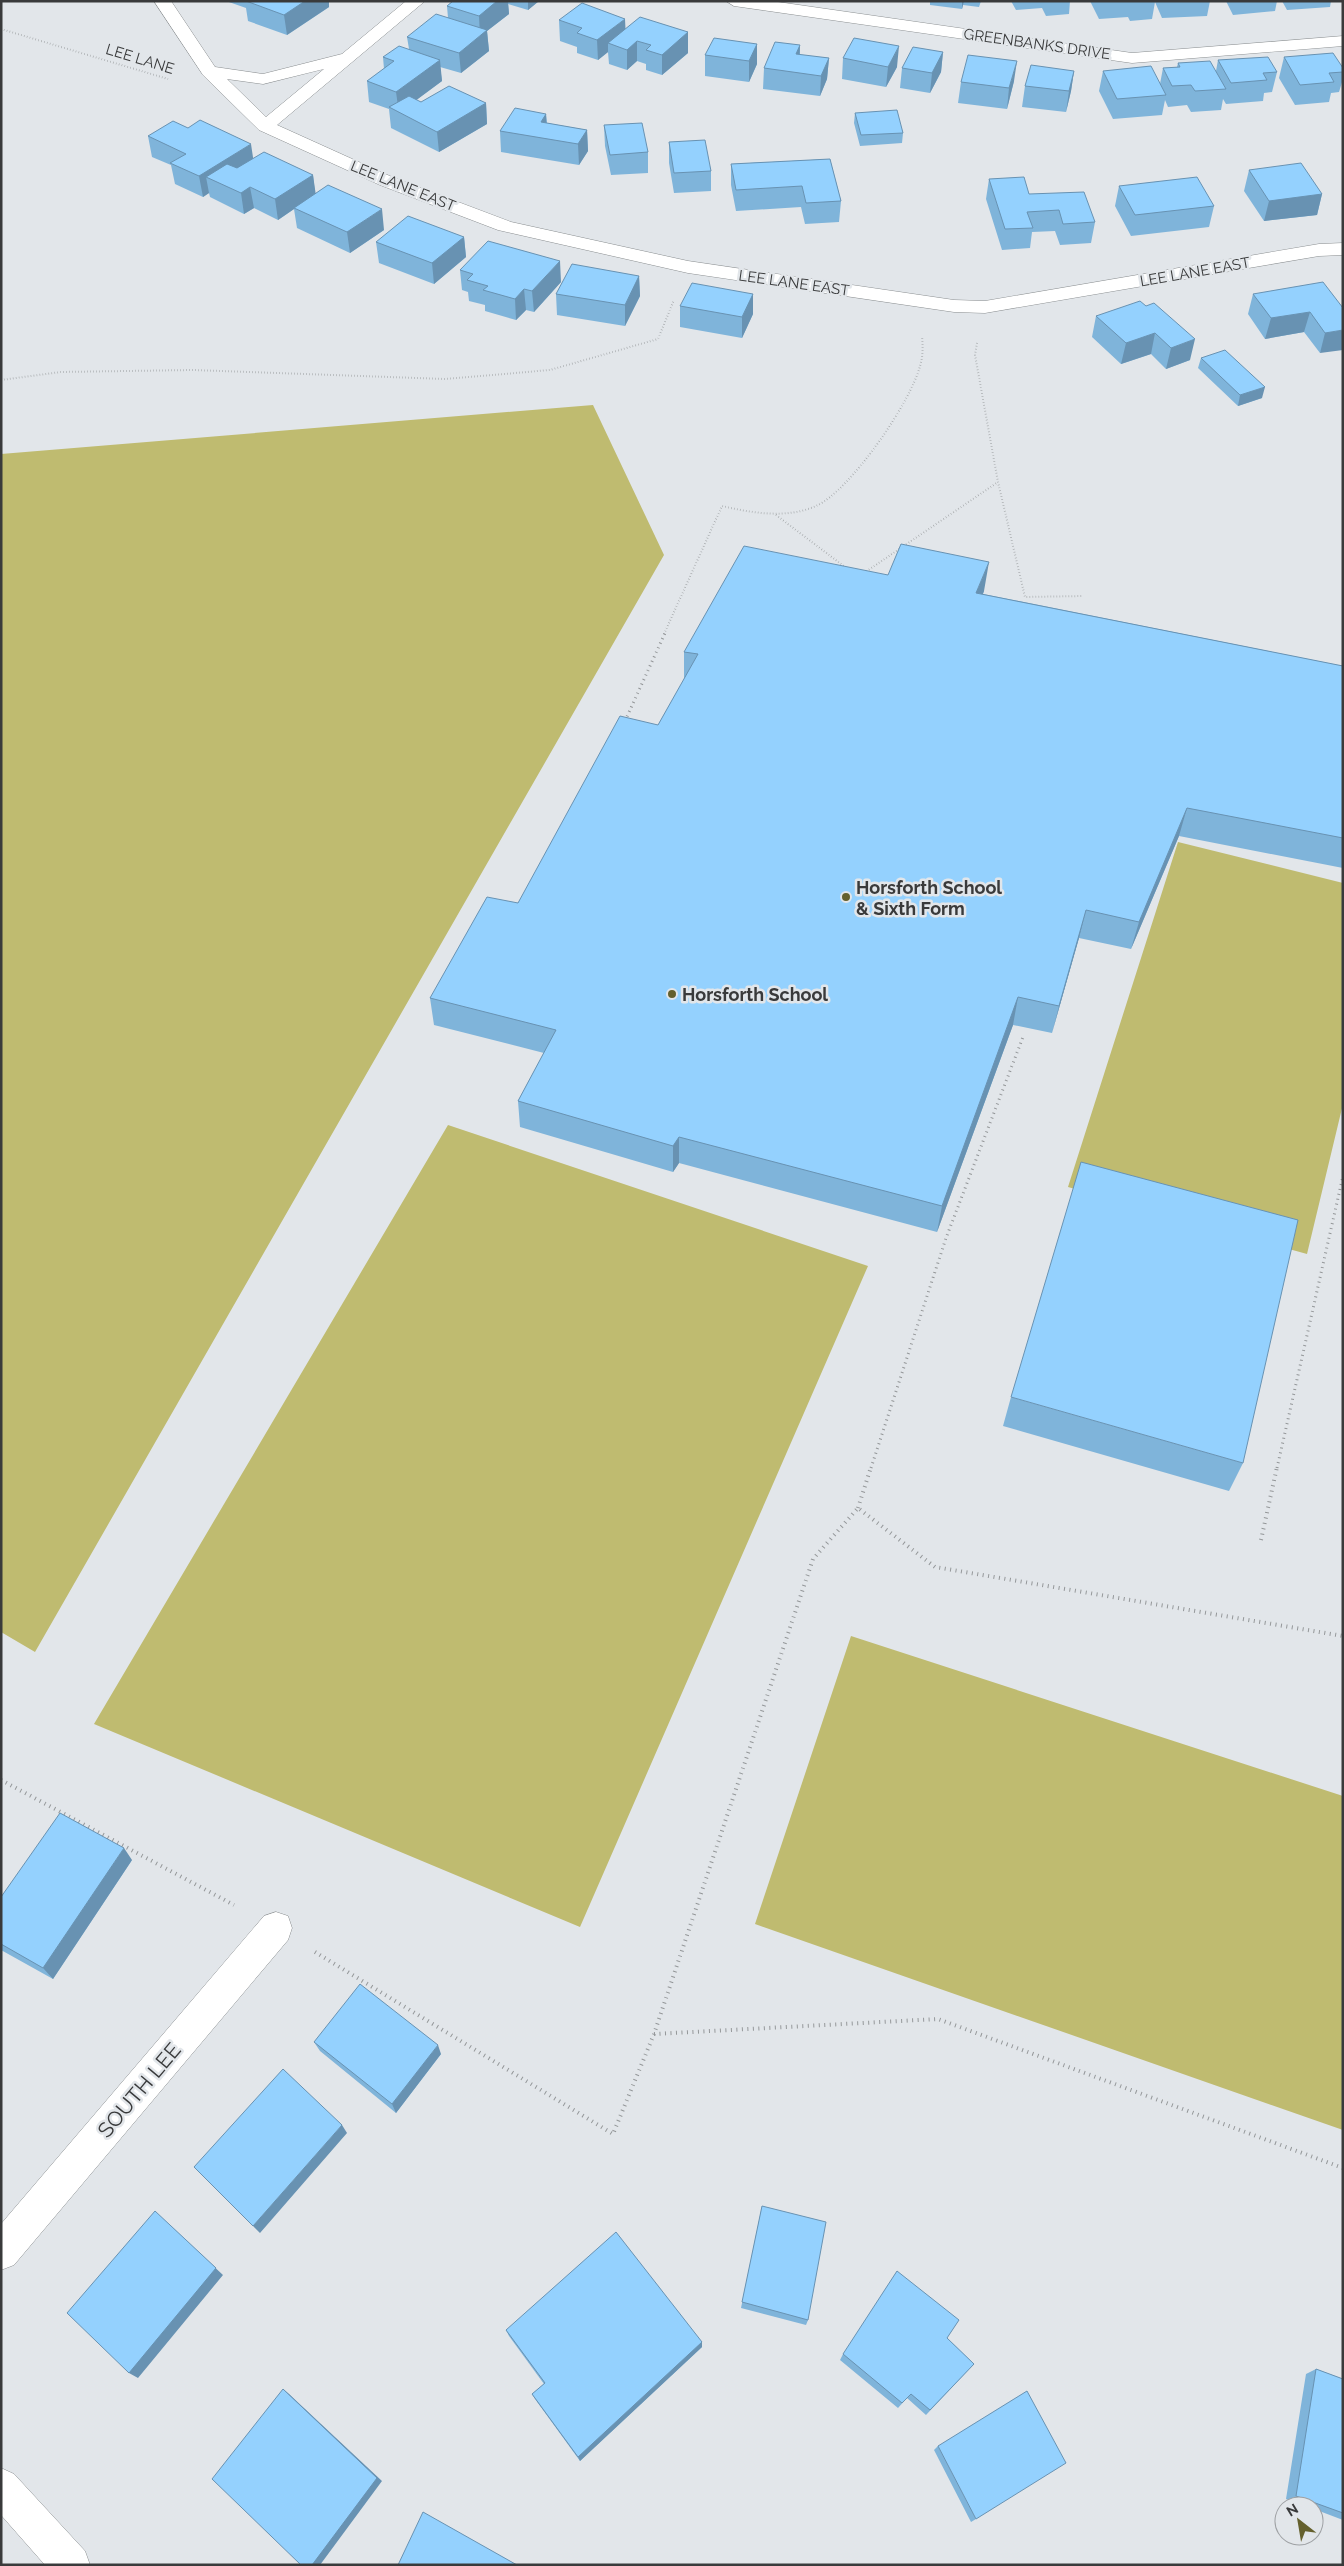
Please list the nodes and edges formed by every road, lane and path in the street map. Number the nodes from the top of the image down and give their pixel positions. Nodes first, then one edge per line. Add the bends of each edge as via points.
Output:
1 (162, 1) edge
2 (417, 1) edge
3 (734, 1) edge
4 (1, 28) edge
5 (1343, 41) edge
6 (350, 57) junction
7 (209, 70) junction
8 (174, 81) dead end
9 (265, 126) junction
10 (1343, 250) edge
11 (688, 267) junction
12 (918, 301) junction
13 (985, 307) junction
14 (1, 380) edge
15 (998, 482) junction
16 (776, 515) junction
17 (850, 571) edge
18 (858, 577) edge
19 (1083, 596) dead end
20 (624, 722) edge
21 (1023, 1037) dead end
22 (1343, 1176) edge
23 (858, 1508) junction
24 (1262, 1540) dead end
25 (1343, 1636) edge
26 (1, 1780) edge
27 (276, 1928) junction
28 (654, 2034) junction
29 (1343, 2168) edge
30 (1, 2252) edge
31 (1, 2487) edge
32 (71, 2565) edge

1 - 7 street
2 - 6 street
3 - 5 street, GREENBANKS DRIVE via 1132,58
4 - 8 path, LEE LANE
6 - 7 street via 262,79
6 - 9 street
7 - 9 street
9 - 11 street, LEE LANE EAST via 386,181 505,226
10 - 13 street, LEE LANE EAST via 1319,250
11 - 12 street, LEE LANE EAST
11 - 14 path via 658,340 550,370 445,379 193,370 61,372
12 - 13 street, LEE LANE EAST
12 - 16 path via 922,339 920,368 903,406 877,445 843,484 818,506
13 - 15 path via 974,355
15 - 18 path
15 - 19 path via 1024,597
16 - 17 path
16 - 20 path via 722,506
21 - 23 path via 946,1238
22 - 24 path
23 - 25 path via 935,1567
23 - 28 path via 813,1559
26 - 27 path
27 - 28 path via 612,2134
27 - 30 street, SOUTH LEE
28 - 29 path via 938,2019
31 - 32 street

